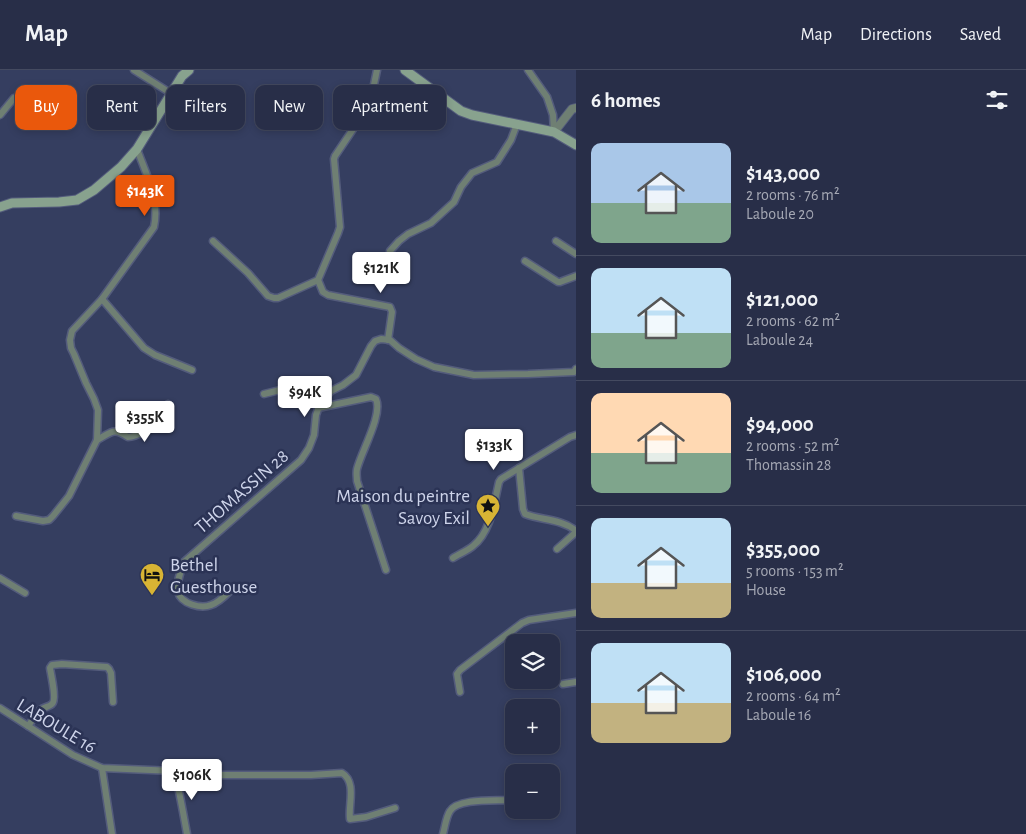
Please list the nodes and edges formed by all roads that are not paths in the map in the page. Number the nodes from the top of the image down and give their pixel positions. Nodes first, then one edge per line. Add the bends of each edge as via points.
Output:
1 (134, 70) edge
2 (189, 70) edge
3 (377, 70) edge
4 (405, 70) edge
5 (528, 70) edge
6 (177, 85) edge
7 (166, 90) edge
8 (14, 98) dead end
9 (166, 103) edge
10 (576, 108) edge
11 (0, 114) edge
12 (517, 124) junction
13 (554, 132) junction
14 (576, 145) edge
15 (137, 149) junction
16 (0, 207) edge
17 (213, 241) dead end
18 (556, 241) dead end
19 (390, 252) dead end
20 (576, 254) edge
21 (526, 260) dead end
22 (576, 276) edge
23 (318, 280) junction
24 (102, 299) junction
25 (388, 340) junction
26 (192, 370) dead end
27 (575, 373) edge
28 (264, 394) dead end
29 (327, 394) junction
30 (168, 404) dead end
31 (318, 408) junction
32 (576, 435) edge
33 (97, 440) junction
34 (519, 468) junction
35 (16, 516) dead end
36 (557, 549) dead end
37 (453, 558) dead end
38 (386, 570) dead end
39 (0, 578) edge
40 (230, 591) dead end
41 (25, 593) dead end
42 (576, 613) edge
43 (576, 682) edge
44 (564, 684) dead end
45 (460, 692) dead end
46 (113, 702) dead end
47 (0, 708) edge
48 (28, 726) junction
49 (102, 768) junction
50 (174, 771) junction
51 (505, 800) edge
52 (395, 808) dead end
53 (112, 834) edge
54 (187, 834) edge
55 (443, 834) edge

1 - 7 street
2 - 6 main road
3 - 23 street via 370,104 334,159 340,227
4 - 12 main road via 461,111
5 - 13 street via 547,97
8 - 11 street
9 - 15 main road
10 - 13 street
12 - 13 main road
12 - 19 street via 497,162 472,173 454,202 431,223 399,241
13 - 14 main road
15 - 16 main road via 94,190 77,200 12,203
15 - 24 street via 154,198 154,228
17 - 23 street via 268,296 278,298
18 - 20 street
21 - 22 street via 558,282
23 - 25 street via 325,294 390,307
24 - 26 street via 144,348
24 - 33 street via 72,331 70,340 98,410
25 - 27 street via 434,367 474,374
25 - 29 street, THOMASSIN 28 via 375,341 356,375
28 - 29 street via 280,390
29 - 31 street, THOMASSIN 28
30 - 33 street via 160,419 135,436 128,437 117,431
31 - 38 street via 371,396 378,403 370,438 357,470 357,481
31 - 40 street, THOMASSIN 28 via 314,435 301,460 184,562 178,579 178,594 184,601 195,606 211,606
32 - 34 street
33 - 35 street via 69,496 49,520
34 - 36 street via 525,514 570,526 576,532
34 - 37 street via 499,482 485,532 474,545
39 - 41 street
42 - 45 street via 529,620 516,627 460,670
43 - 44 street
46 - 48 street via 109,669 52,665 53,702 42,708
47 - 48 street, LABOULE 16
48 - 49 street, LABOULE 16 via 73,755
49 - 50 street, LABOULE 16
49 - 53 street
50 - 52 street, LABOULE 16 via 218,775 342,773 349,779 350,819
50 - 54 street
51 - 55 street via 454,806

